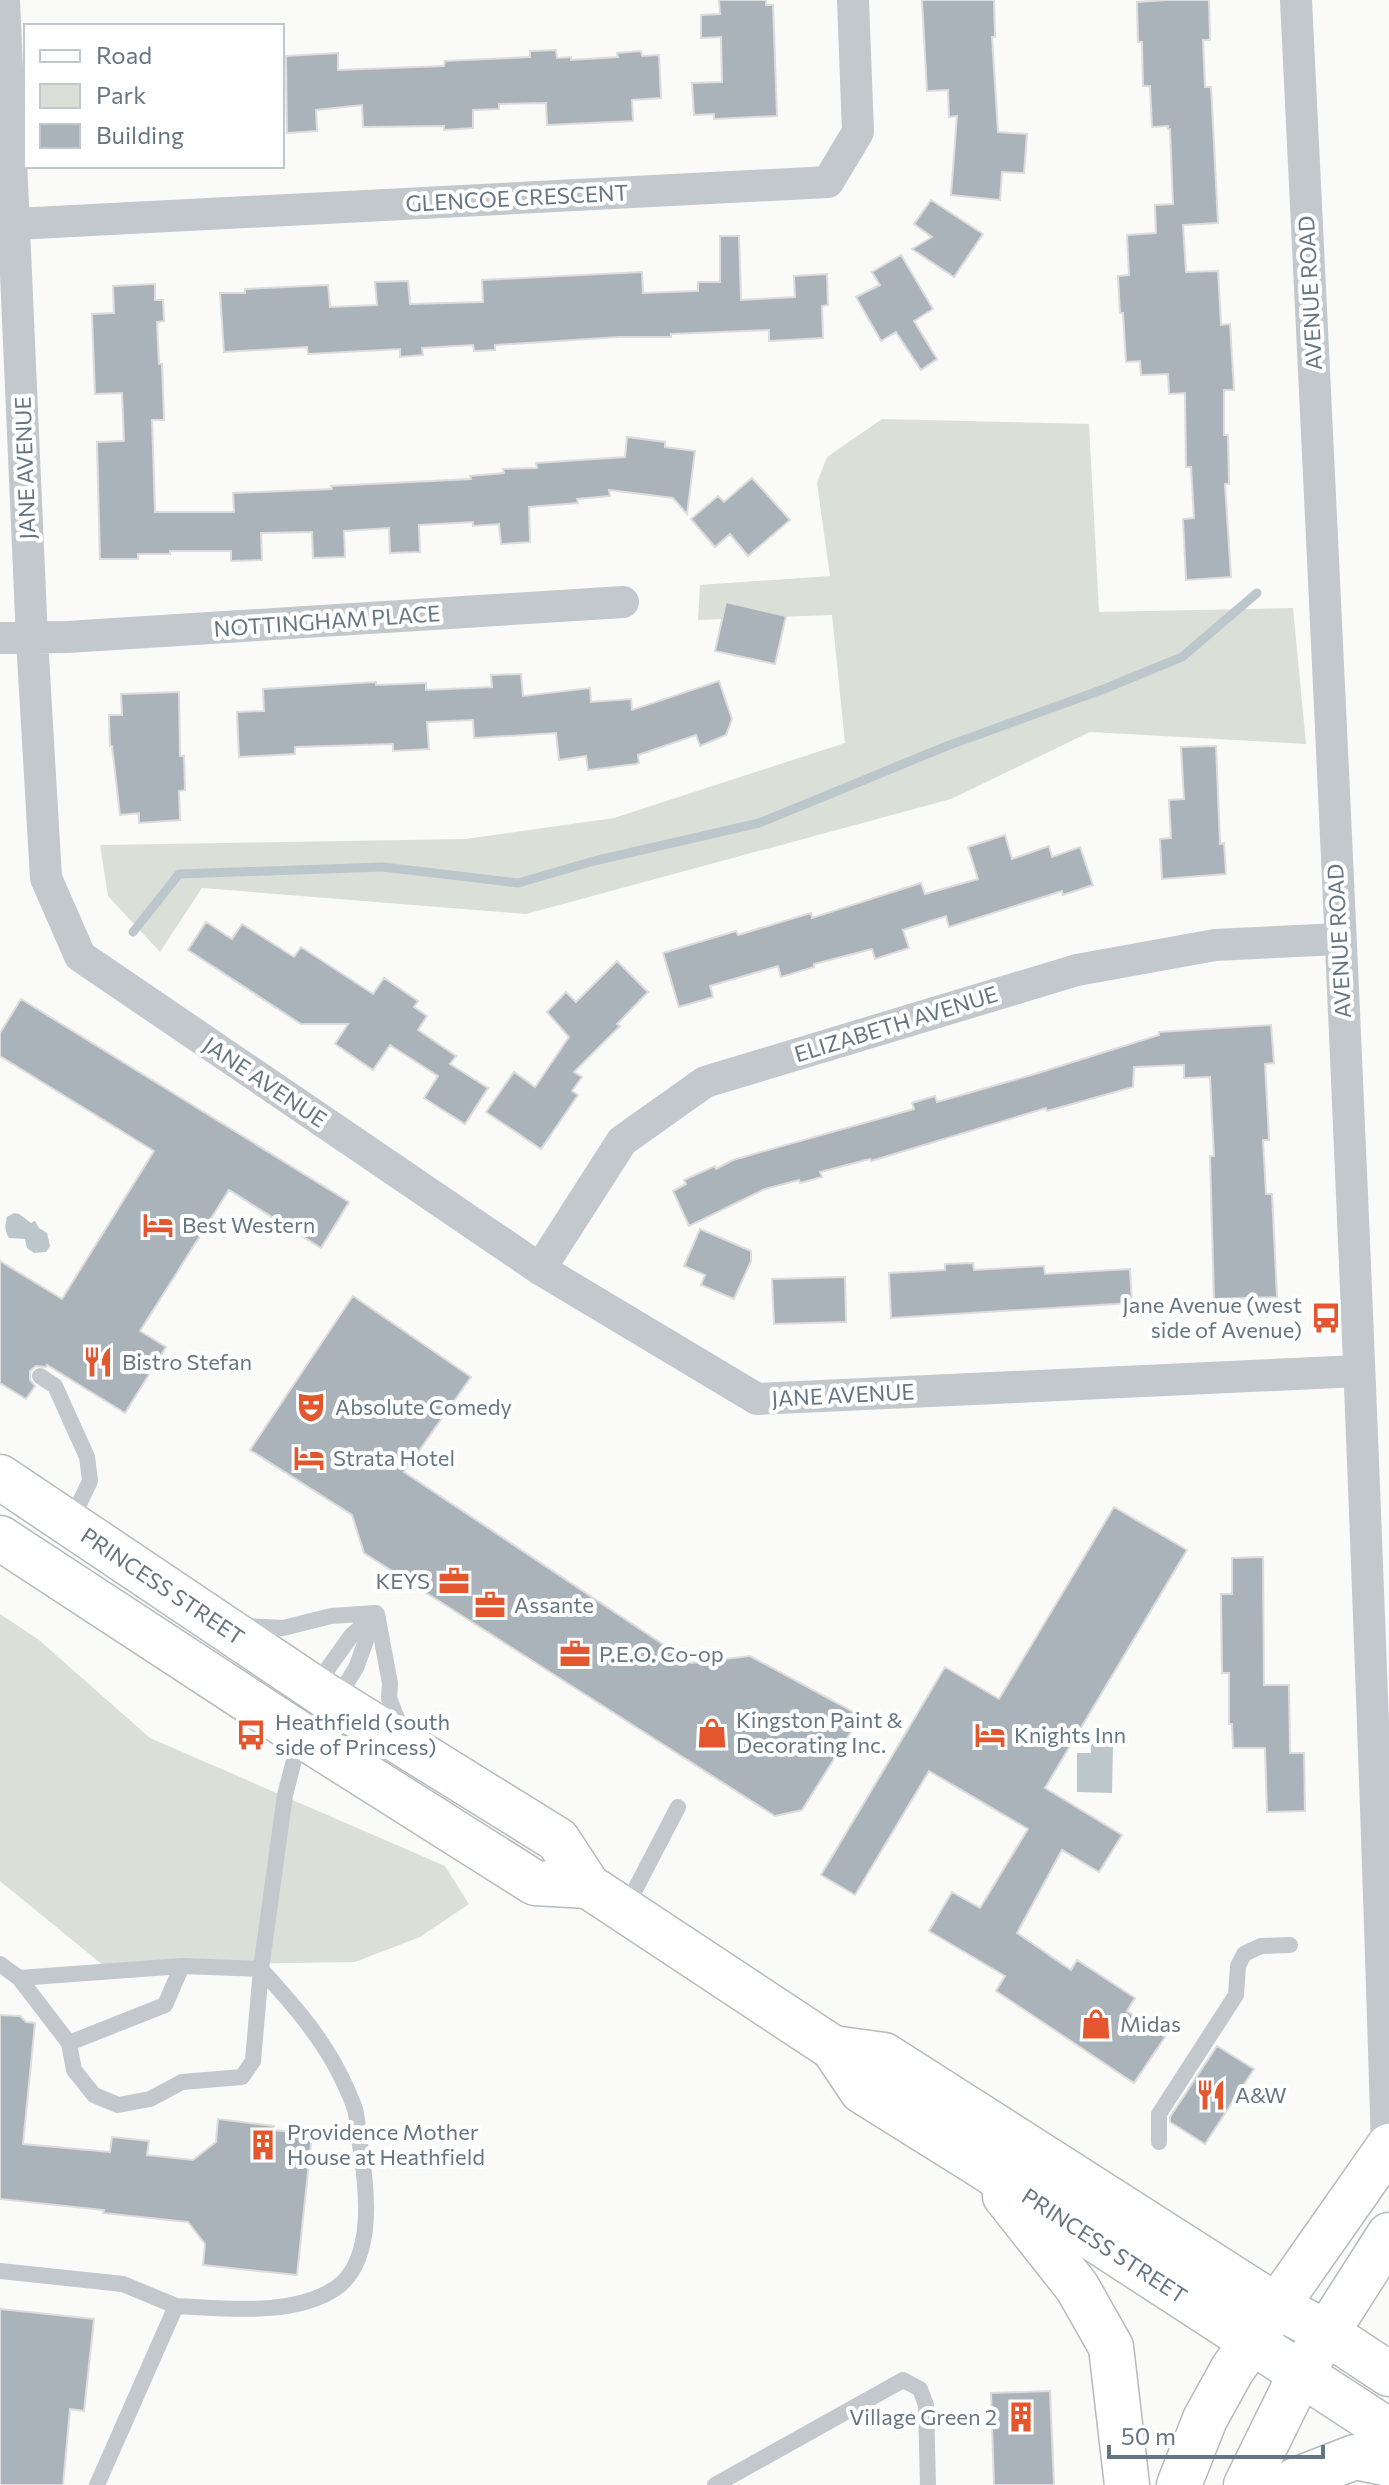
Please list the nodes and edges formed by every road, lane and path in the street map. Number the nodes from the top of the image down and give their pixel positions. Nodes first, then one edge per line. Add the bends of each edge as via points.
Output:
1 (4, 0) edge
2 (853, 0) edge
3 (1296, 0) edge
4 (15, 224) junction
5 (623, 602) dead end
6 (16, 639) edge
7 (1339, 939) junction
8 (540, 1269) junction
9 (1359, 1371) junction
10 (40, 1376) dead end
11 (0, 1477) edge
12 (69, 1524) junction
13 (0, 1538) edge
14 (376, 1613) junction
15 (212, 1622) junction
16 (326, 1696) junction
17 (301, 1735) junction
18 (412, 1750) junction
19 (678, 1807) dead end
20 (588, 1886) junction
21 (1384, 1889) edge
22 (625, 1909) junction
23 (1290, 1945) dead end
24 (0, 1964) edge
25 (182, 1966) junction
26 (261, 1969) junction
27 (19, 1978) junction
28 (69, 2043) junction
29 (833, 2048) junction
30 (1159, 2142) dead end
31 (1388, 2148) edge
32 (982, 2166) junction
33 (1389, 2235) edge
34 (0, 2271) edge
35 (1275, 2305) junction
36 (176, 2306) junction
37 (1327, 2333) junction
38 (1251, 2342) junction
39 (1301, 2373) junction
40 (1389, 2374) edge
41 (1389, 2431) edge
42 (1389, 2464) edge
43 (97, 2485) edge
44 (715, 2485) edge
45 (928, 2485) edge
46 (1127, 2485) edge
47 (1179, 2485) edge
48 (1246, 2485) edge
49 (1290, 2485) edge

1 - 4 street, JANE AVENUE
2 - 4 street, GLENCOE CRESCENT via 858,132 828,182
3 - 7 street, AVENUE ROAD
4 - 6 street, JANE AVENUE
5 - 6 street, NOTTINGHAM PLACE
6 - 8 street, JANE AVENUE via 46,878 80,956
7 - 8 street, ELIZABETH AVENUE via 1215,945 1077,970 705,1082 622,1141
7 - 9 street, AVENUE ROAD
8 - 9 street, JANE AVENUE via 757,1399
9 - 21 street, AVENUE ROAD
10 - 12 lane via 55,1386 87,1457 90,1481
11 - 12 main road, PRINCESS STREET
12 - 15 main road, PRINCESS STREET
13 - 17 main road, PRINCESS STREET
14 - 15 lane via 331,1616 283,1628
14 - 16 lane via 356,1668 344,1687
14 - 18 lane via 389,1698
15 - 16 main road, PRINCESS STREET
16 - 17 main road
16 - 18 main road, PRINCESS STREET
17 - 20 main road, PRINCESS STREET via 535,1883
17 - 26 lane via 285,1795
18 - 20 main road, PRINCESS STREET via 558,1840
19 - 22 lane
20 - 22 main road, PRINCESS STREET
21 - 31 street, AVENUE ROAD
22 - 29 main road, PRINCESS STREET
23 - 30 lane via 1261,1946 1244,1954 1236,1995 1159,2114
24 - 27 lane
25 - 26 lane
25 - 27 lane
25 - 28 lane via 165,2005
26 - 28 lane via 253,2061 242,2077 182,2082 150,2099 118,2105 94,2095 74,2070
26 - 36 lane via 297,2008 336,2066 354,2109 367,2226 358,2262 338,2287 301,2304 246,2309
27 - 28 lane
29 - 32 main road, PRINCESS STREET via 862,2091
29 - 35 main road, PRINCESS STREET via 884,2055
31 - 35 main road
32 - 38 main road, PRINCESS STREET
32 - 46 main road via 1077,2287 1111,2347
33 - 37 main road
34 - 36 lane via 123,2284
35 - 37 main road, PRINCESS STREET
35 - 38 main road
36 - 43 lane
37 - 39 main road
37 - 40 main road, PRINCESS STREET
38 - 39 main road, PRINCESS STREET
38 - 47 main road via 1205,2419
39 - 41 main road, PRINCESS STREET
39 - 48 main road
42 - 49 main road via 1355,2457
44 - 45 lane via 903,2380 920,2389 926,2405

